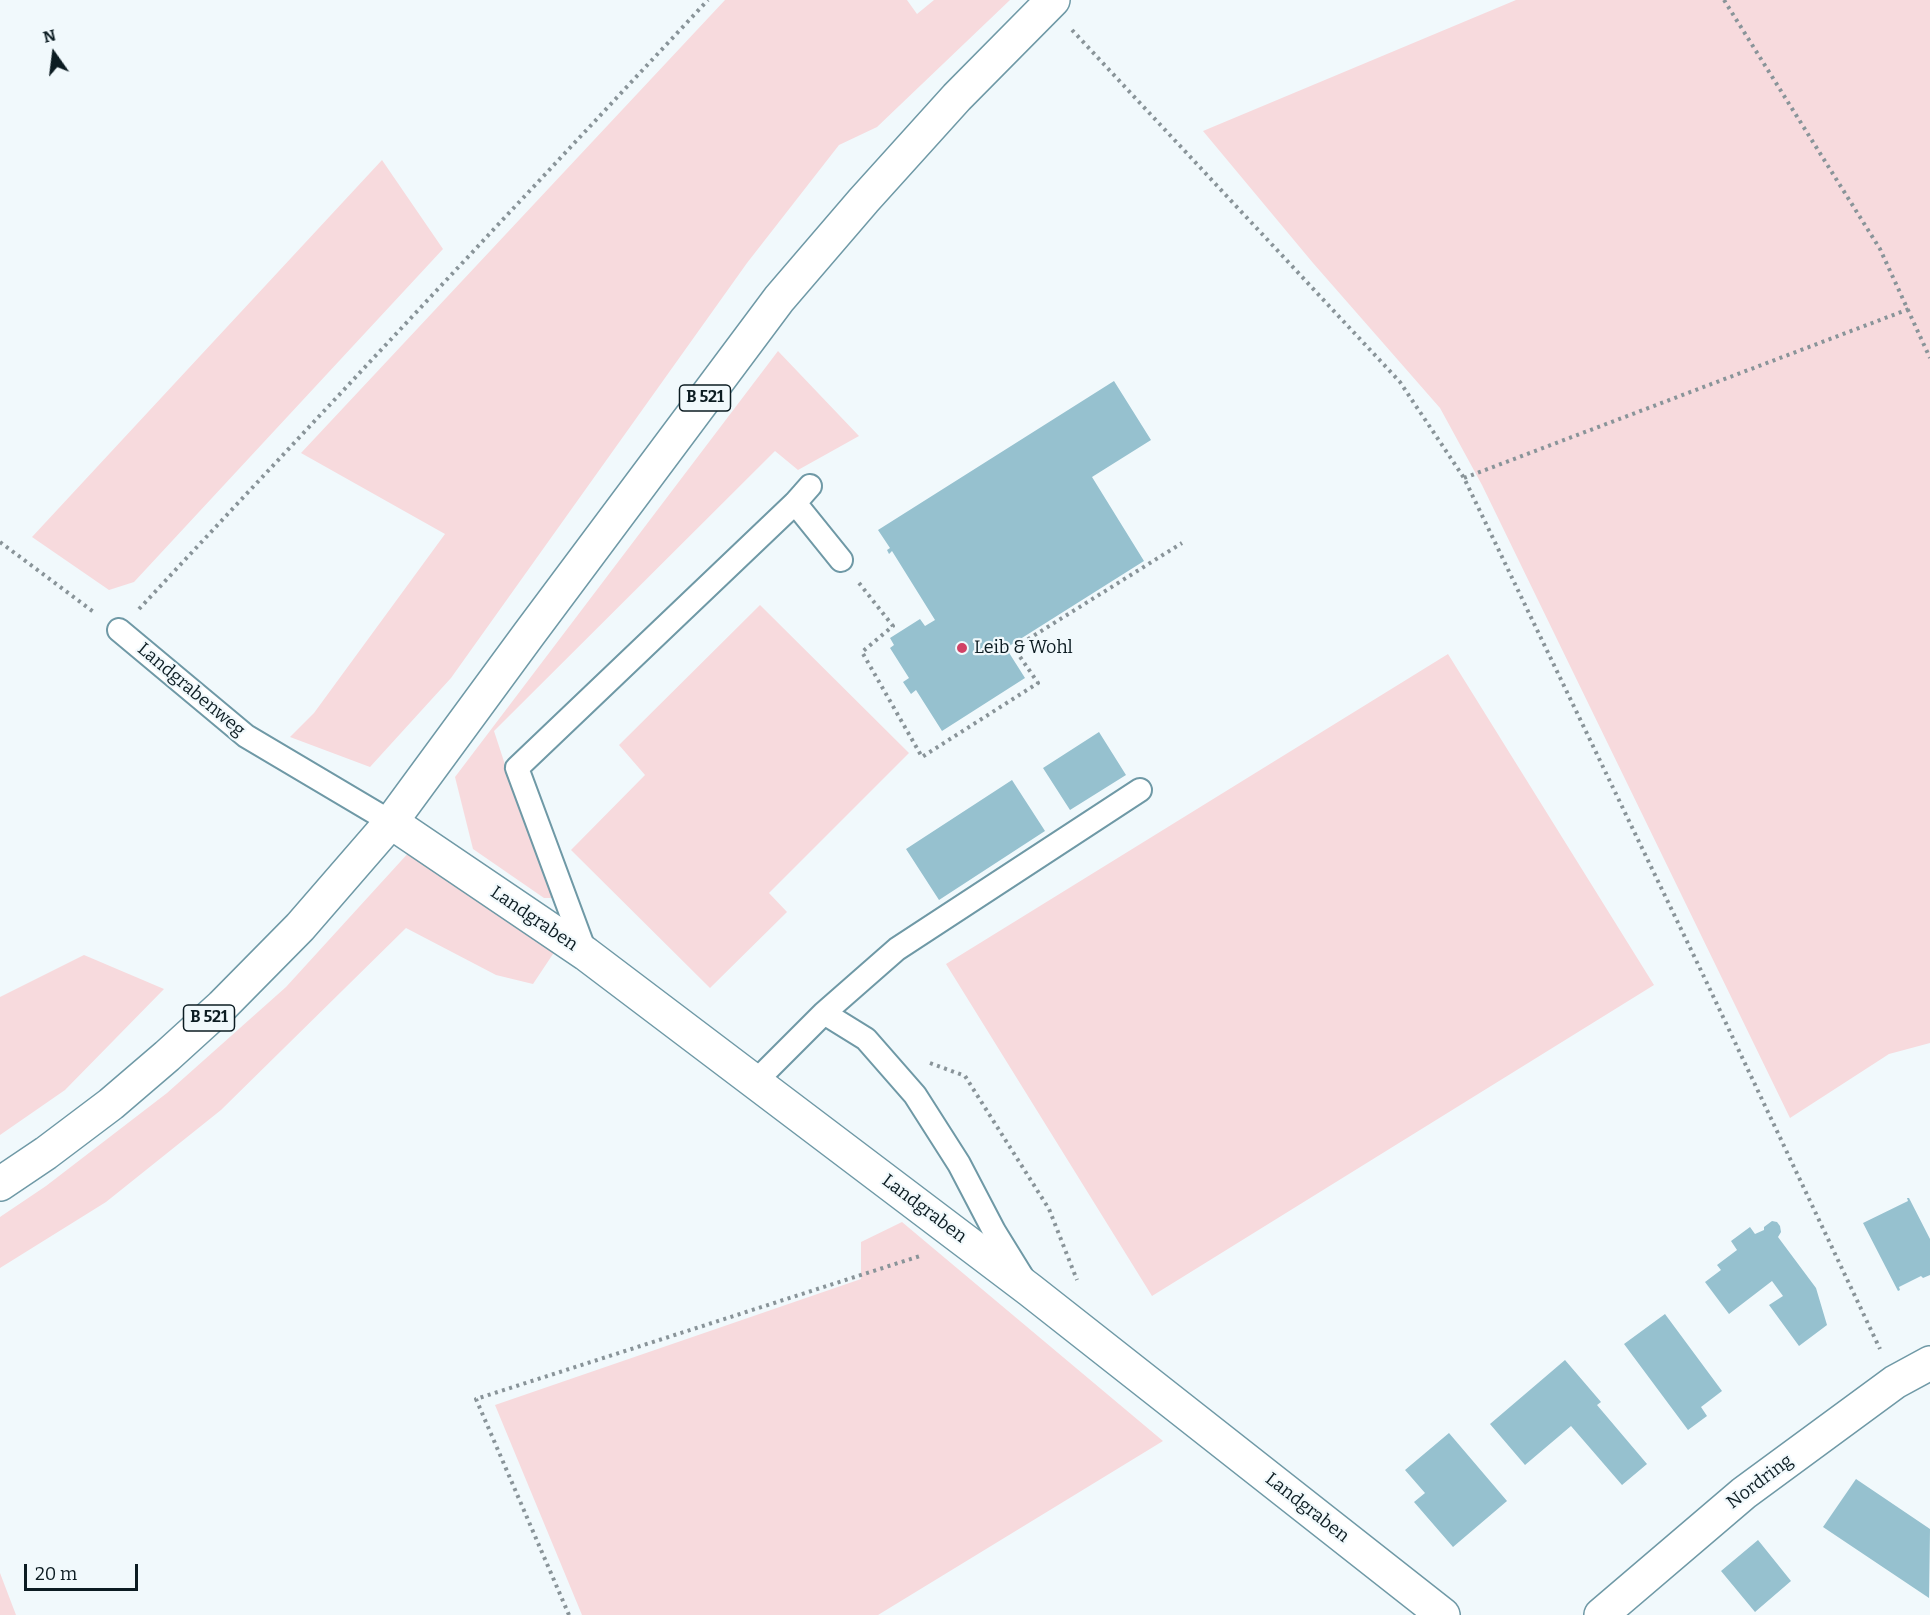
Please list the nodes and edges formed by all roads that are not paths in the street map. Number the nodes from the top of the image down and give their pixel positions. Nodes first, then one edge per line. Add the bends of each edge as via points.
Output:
1 (1050, 2) edge
2 (810, 486) dead end
3 (795, 503) junction
4 (841, 560) road end
5 (119, 630) road end
6 (1140, 790) dead end
7 (391, 822) junction
8 (586, 954) junction
9 (824, 1013) junction
10 (755, 1082) junction
11 (0, 1184) edge
12 (1030, 1290) junction
13 (1930, 1363) edge
14 (1443, 1615) edge
15 (1601, 1615) edge

1 - 7 street, B 521 via 957,97 779,299
2 - 3 lane
3 - 4 lane
3 - 8 lane via 517,768
5 - 7 lane, Landgrabenweg via 246,736
6 - 9 lane via 897,949
7 - 8 street, Landgraben
7 - 11 street, B 521 via 300,927 222,1006 111,1104
8 - 10 street, Landgraben
9 - 10 lane
9 - 12 lane via 866,1039 915,1095
10 - 12 street, Landgraben
12 - 14 street, Landgraben
13 - 15 street, Nordring via 1895,1382 1744,1493

